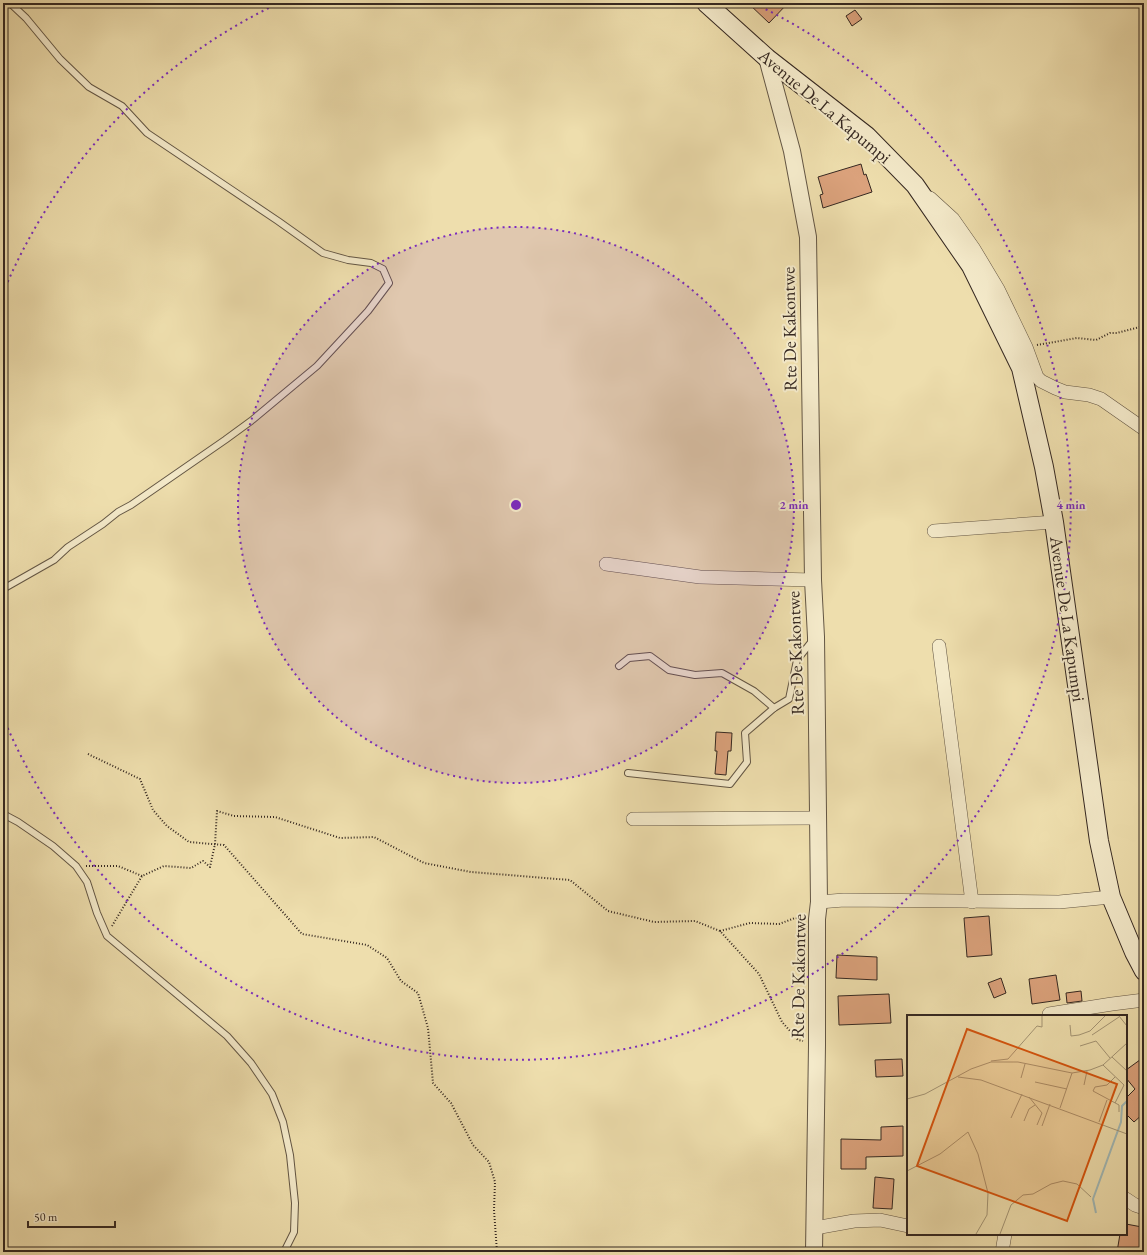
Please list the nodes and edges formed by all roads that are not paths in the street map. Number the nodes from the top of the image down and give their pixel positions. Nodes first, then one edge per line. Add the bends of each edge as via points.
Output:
1 (10, 3) edge
2 (706, 3) edge
3 (767, 58) junction
4 (915, 184) junction
5 (1144, 429) edge
6 (1054, 522) junction
7 (934, 531) dead end
8 (606, 564) dead end
9 (813, 580) junction
10 (3, 589) edge
11 (816, 637) junction
12 (939, 646) dead end
13 (619, 666) dead end
14 (774, 708) junction
15 (628, 773) dead end
16 (3, 814) edge
17 (818, 818) junction
18 (633, 819) dead end
19 (1111, 897) junction
20 (819, 902) junction
21 (972, 902) junction
22 (1144, 971) edge
23 (1144, 1000) edge
24 (1050, 1014) dead end
25 (1127, 1200) edge
26 (1144, 1208) edge
27 (907, 1226) edge
28 (815, 1228) junction
29 (1005, 1235) edge
30 (284, 1252) edge
31 (814, 1252) edge
32 (1002, 1252) edge

1 - 10 lane via 88,87 122,106 147,133 323,253 371,263 383,269 389,283 368,311 317,366 251,421 118,512 54,560
2 - 3 main road, Avenue De La Kapumpi
3 - 4 main road, Avenue De La Kapumpi via 867,136
3 - 9 street, Rte De Kakontwe via 792,151 808,236
4 - 5 street via 954,219 974,249 998,290 1041,381 1065,392 1102,399
4 - 6 main road, Avenue De La Kapumpi via 971,266 1021,368
6 - 7 street
6 - 19 main road, Avenue De La Kapumpi via 1099,841
8 - 9 street via 700,577
9 - 11 street, Rte De Kakontwe
11 - 14 lane via 797,660 788,698
11 - 17 street, Rte De Kakontwe
12 - 21 street
13 - 14 lane via 629,658 650,656 669,670 695,675 722,673 754,691
14 - 15 lane via 745,733 747,762 730,784
16 - 30 lane via 53,846 76,866 87,882 106,936 227,1036 251,1063 272,1094 286,1135 295,1203 294,1232
17 - 18 street
17 - 20 street, Rte De Kakontwe
19 - 21 street via 1059,902
19 - 22 main road, Avenue De La Kapumpi
20 - 21 street
20 - 28 street, Rte De Kakontwe
23 - 24 street
25 - 26 street
27 - 28 street via 880,1220 854,1221
28 - 31 street, Rte De Kakontwe
29 - 32 street

